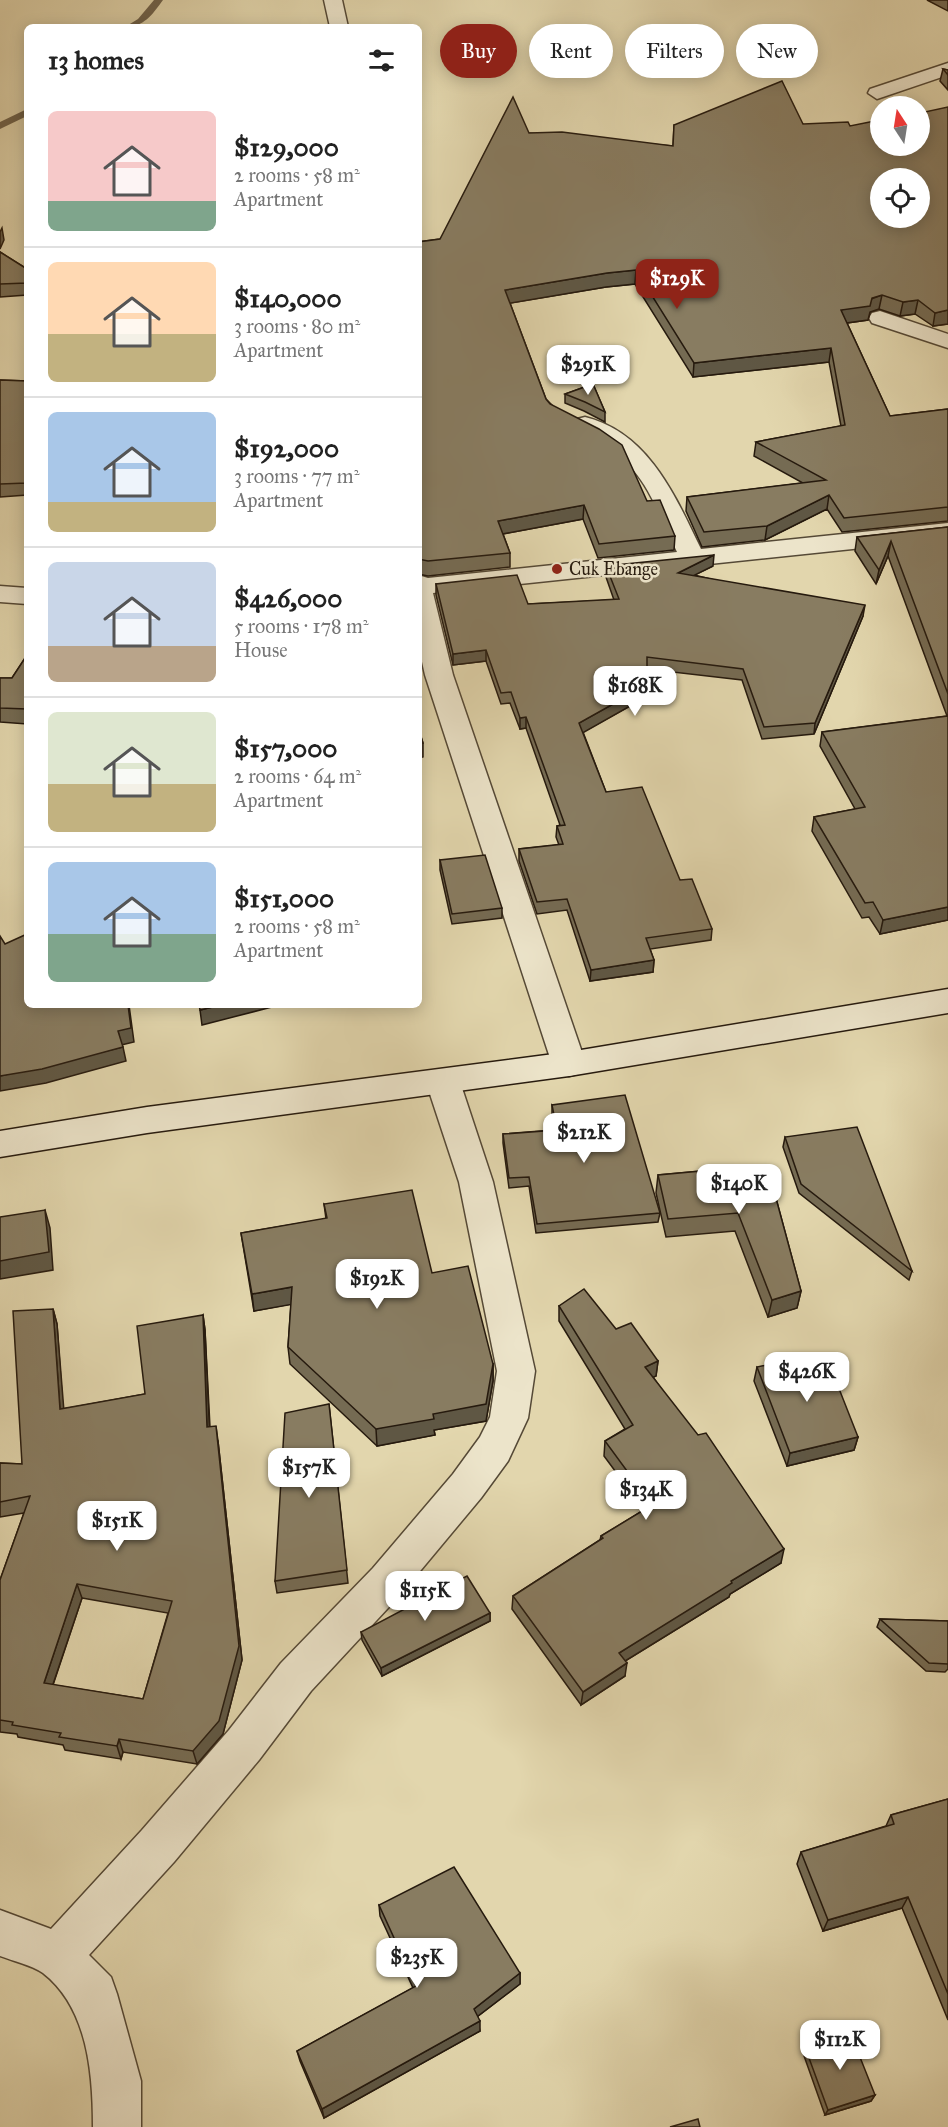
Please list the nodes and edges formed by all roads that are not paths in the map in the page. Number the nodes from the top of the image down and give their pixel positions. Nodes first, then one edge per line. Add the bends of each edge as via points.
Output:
1 (333, 0) edge
2 (338, 24) edge
3 (948, 69) edge
4 (877, 93) dead end
5 (880, 318) dead end
6 (948, 341) edge
7 (568, 416) edge
8 (948, 531) edge
9 (693, 559) junction
10 (422, 585) edge
11 (0, 594) edge
12 (24, 596) edge
13 (422, 598) edge
14 (948, 1001) edge
15 (569, 1064) junction
16 (443, 1082) junction
17 (0, 1144) edge
18 (0, 1933) edge
19 (58, 1955) junction
20 (117, 2127) edge

1 - 2 street
3 - 4 street
5 - 6 street
7 - 9 street via 609,436 635,456 654,480
8 - 9 street
9 - 10 street
11 - 12 street
13 - 15 street via 439,675
14 - 15 street
15 - 16 street
16 - 17 street via 147,1120
16 - 19 street via 476,1182 516,1371 509,1418 494,1449 387,1581 296,1677 216,1779
18 - 19 street
19 - 20 street via 94,1994 117,2081

